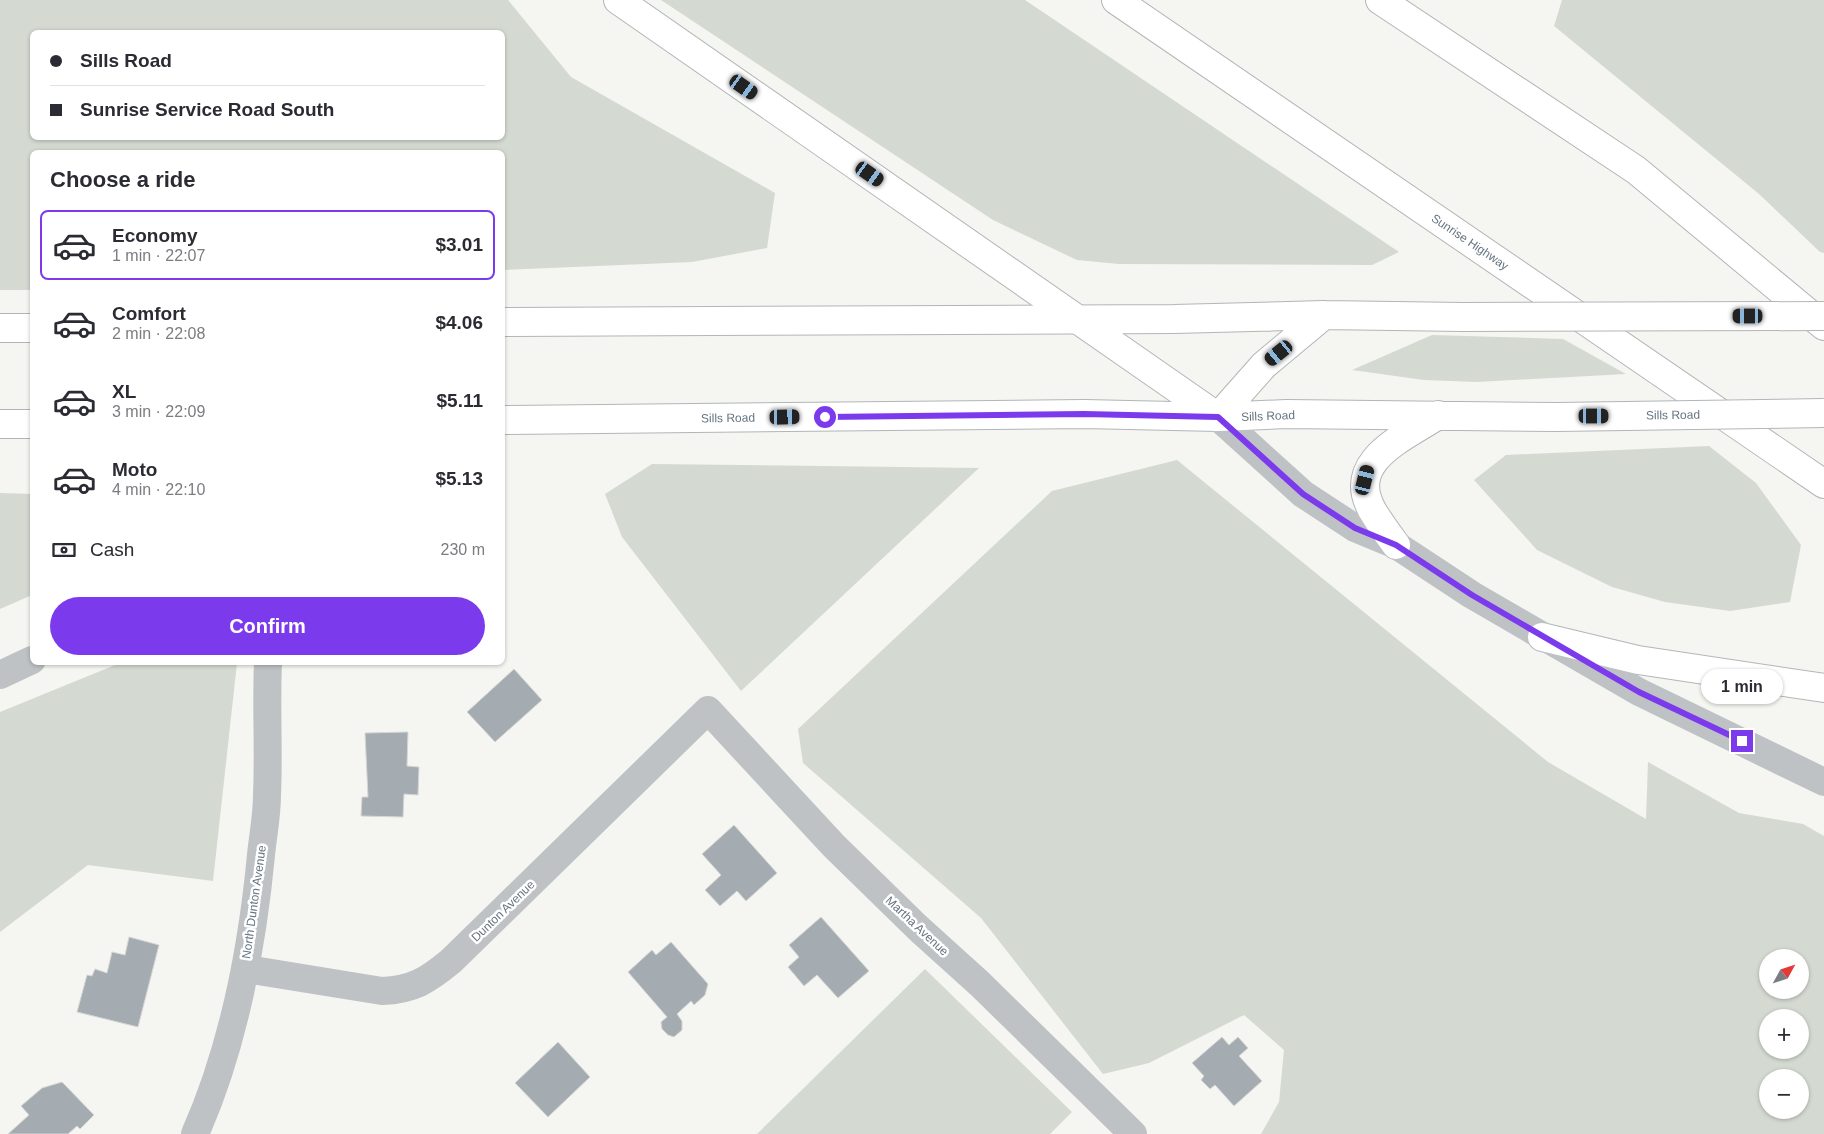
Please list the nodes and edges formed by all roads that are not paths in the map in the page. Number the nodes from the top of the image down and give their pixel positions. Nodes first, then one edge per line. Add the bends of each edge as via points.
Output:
1 (618, 0) edge
2 (1116, 0) edge
3 (1380, 0) edge
4 (1324, 315) junction
5 (1824, 316) edge
6 (1076, 318) junction
7 (505, 322) edge
8 (1824, 326) edge
9 (0, 328) edge
10 (30, 328) edge
11 (1824, 413) edge
12 (1438, 415) junction
13 (1218, 417) junction
14 (505, 420) edge
15 (0, 424) edge
16 (30, 424) edge
17 (1824, 484) edge
18 (1396, 545) junction
19 (1542, 637) junction
20 (30, 661) edge
21 (268, 665) edge
22 (0, 674) edge
23 (1824, 688) edge
24 (708, 710) joint
25 (1824, 782) edge
26 (246, 968) junction
27 (195, 1134) edge
28 (1133, 1134) edge

1 - 6 main road
2 - 17 main road, Sunrise Highway
3 - 8 main road via 1636,170
4 - 5 main road, bridge
4 - 6 main road
4 - 13 main road via 1264,365
6 - 7 main road
6 - 13 main road
9 - 10 main road
11 - 12 main road, Sills Road, bridge
12 - 13 main road, Sills Road
12 - 18 main road via 1378,455 1368,468 1366,493 1372,510
13 - 14 main road, Sills Road via 1084,414
13 - 18 street via 1303,494 1355,528
15 - 16 main road
18 - 19 street
19 - 23 main road via 1638,660
19 - 25 street via 1639,692
20 - 22 street
21 - 26 street, North Dunton Avenue via 267,796
24 - 26 street, Dunton Avenue via 451,961 419,984 402,990 382,991
24 - 28 street, Martha Avenue via 834,846
26 - 27 street, North Dunton Avenue via 209,1102

